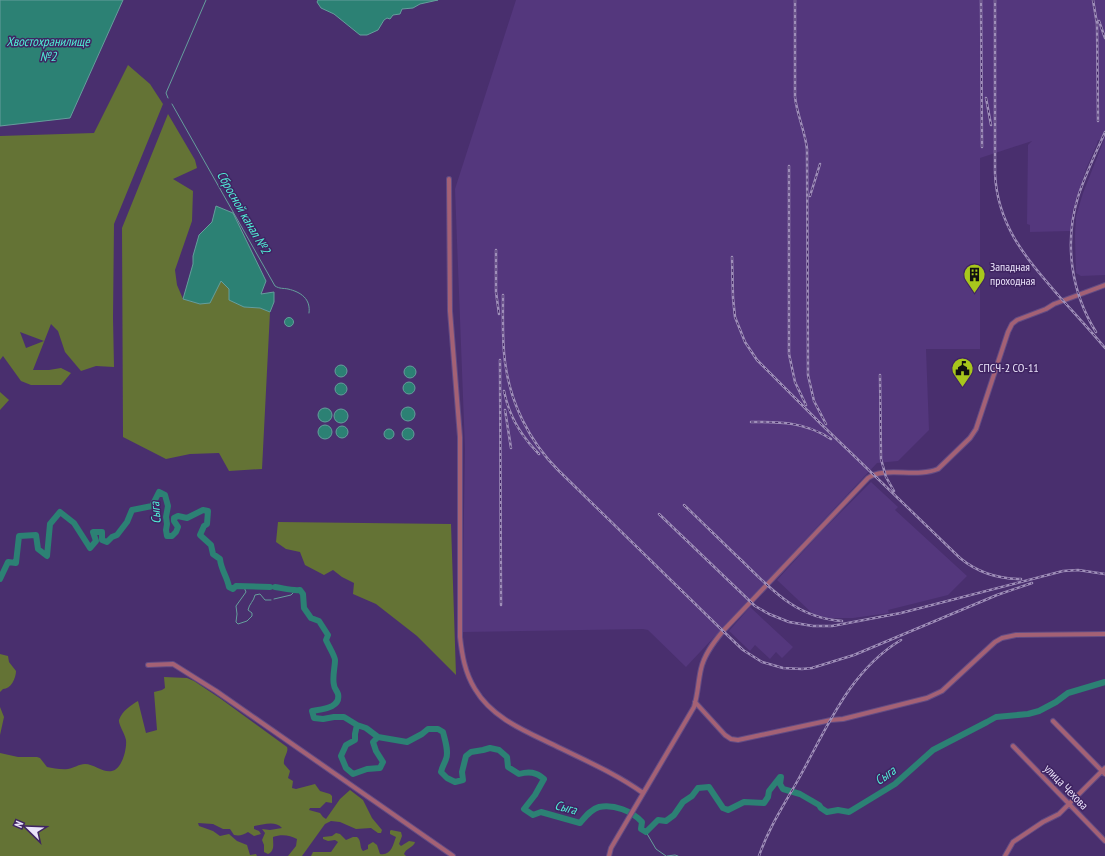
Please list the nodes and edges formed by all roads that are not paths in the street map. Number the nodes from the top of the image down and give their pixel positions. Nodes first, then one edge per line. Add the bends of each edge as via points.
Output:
1 (449, 179) dead end
2 (1105, 285) edge
3 (1105, 634) edge
4 (148, 665) dead end
5 (696, 702) junction
6 (1053, 721) dead end
7 (1013, 746) dead end
8 (1104, 771) edge
9 (643, 793) junction
10 (1070, 804) junction
11 (1105, 842) edge
12 (453, 856) edge
13 (609, 856) edge
14 (1005, 856) edge

1 - 9 street via 450,311 460,437 460,637 463,664 475,690 493,711 509,723 626,781
2 - 5 street via 1054,304 1012,324 976,429 970,438 933,472 878,473 868,478 755,596 712,645 700,669
3 - 5 street via 1016,635 1002,638 994,642 942,691 927,698 843,719 738,740 725,735
4 - 12 street via 169,663 178,666
5 - 9 street
6 - 8 street
7 - 10 street, улица Чехова
8 - 10 street
9 - 13 street via 611,848
10 - 11 street, улица Чехова
10 - 14 street via 1059,814 1013,842

